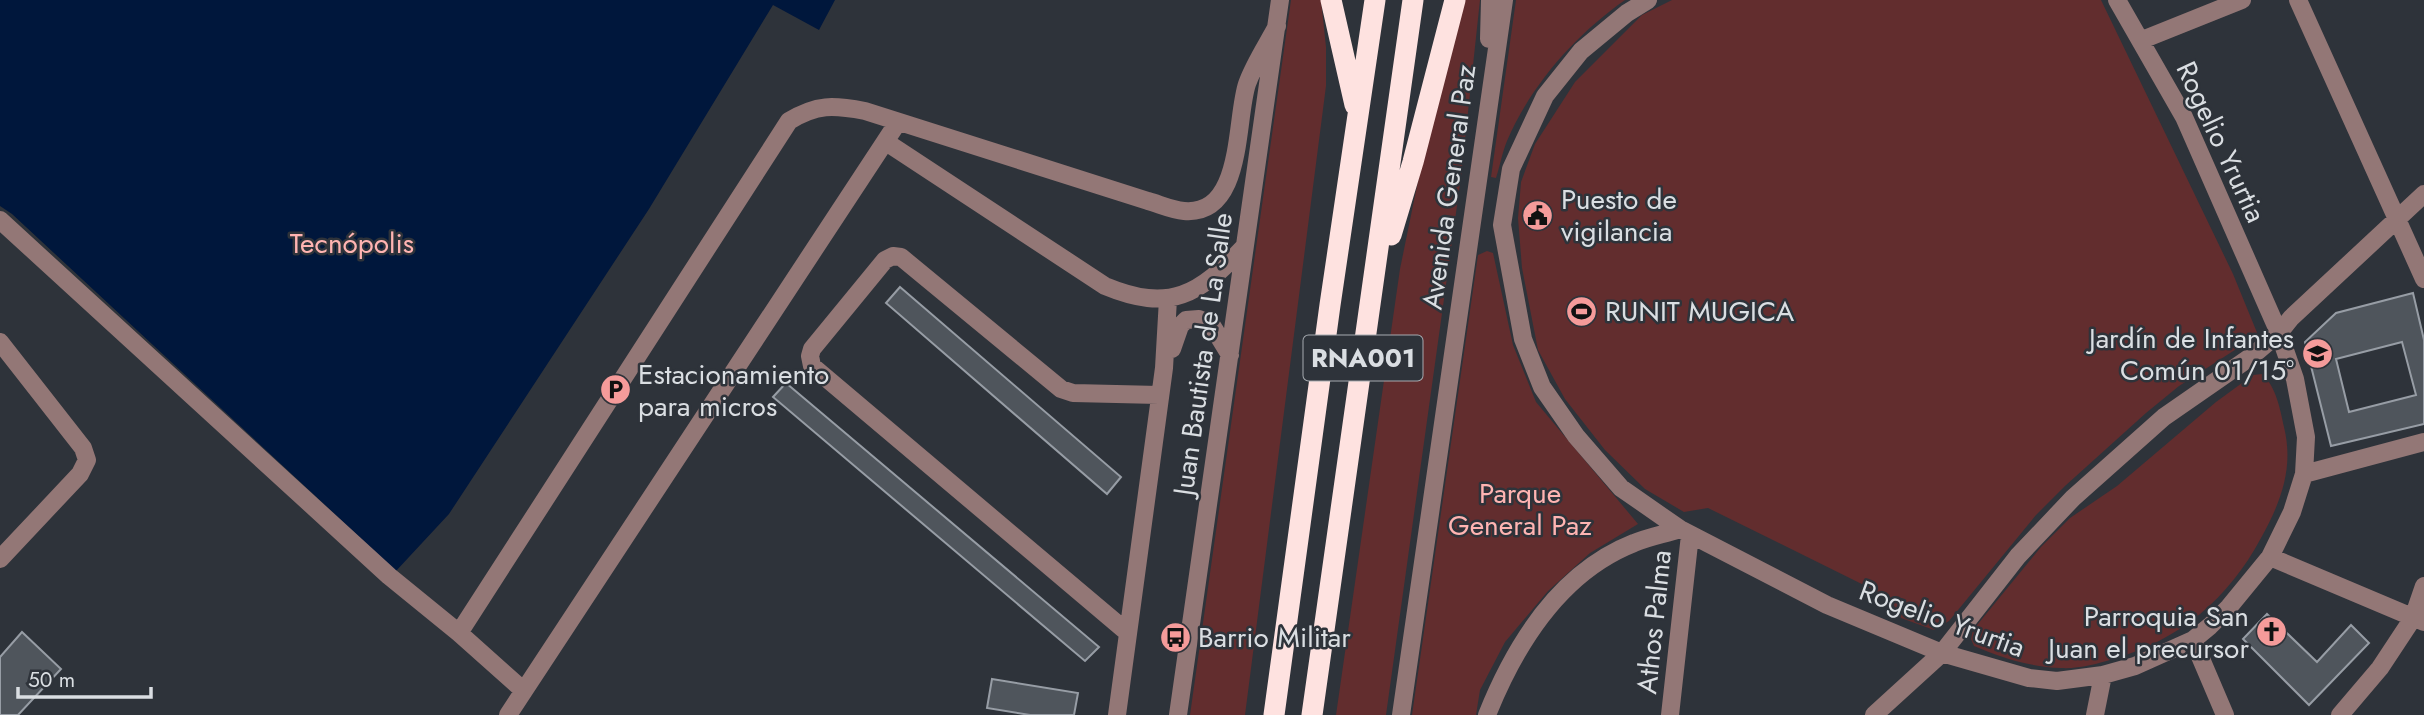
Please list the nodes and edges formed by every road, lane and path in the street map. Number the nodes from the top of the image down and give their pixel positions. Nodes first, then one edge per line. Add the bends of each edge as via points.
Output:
1 (1280, 0) edge
2 (1331, 0) edge
3 (1362, 0) edge
4 (1375, 0) edge
5 (1413, 0) edge
6 (1455, 0) edge
7 (1490, 0) edge
8 (1504, 0) edge
9 (1648, 0) edge
10 (2117, 0) edge
11 (2242, 0) edge
12 (2298, 0) edge
13 (1277, 26) junction
14 (2141, 40) junction
15 (1488, 113) junction
16 (1358, 117) junction
17 (898, 122) junction
18 (886, 142) junction
19 (2424, 194) edge
20 (0, 220) edge
21 (1473, 220) junction
22 (2397, 220) junction
23 (1502, 225) junction
24 (1245, 246) junction
25 (2424, 279) edge
26 (1168, 299) junction
27 (1370, 304) junction
28 (2279, 333) junction
29 (0, 342) edge
30 (1230, 355) junction
31 (1164, 368) junction
32 (1159, 395) junction
33 (2424, 442) edge
34 (2304, 474) junction
35 (1685, 532) junction
36 (2270, 557) junction
37 (0, 559) edge
38 (2424, 586) edge
39 (2418, 620) edge
40 (1127, 632) junction
41 (459, 633) junction
42 (2193, 640) junction
43 (1942, 653) junction
44 (2103, 676) junction
45 (524, 691) junction
46 (1112, 712) edge
47 (508, 715) edge
48 (1178, 715) edge
49 (1273, 715) edge
50 (1311, 715) edge
51 (1401, 715) edge
52 (1487, 715) edge
53 (1670, 715) edge
54 (1874, 715) edge
55 (2095, 715) edge
56 (2225, 715) edge
57 (2340, 715) edge

1 - 13 street, Juan Bautista de La Salle
2 - 16 highway
3 - 16 highway
4 - 16 highway, RNA001
5 - 27 highway, RNA001
6 - 27 highway
7 - 15 street
8 - 15 street, Avenida General Paz
9 - 23 street, Rogelio Yrurtia via 1581,51 1545,96 1511,169
10 - 14 street, Rogelio Yrurtia
11 - 14 street
12 - 22 street
13 - 17 street via 1247,84 1232,172 1217,200 1194,211 1148,201
13 - 24 street, Juan Bautista de La Salle
14 - 28 street, Rogelio Yrurtia via 2184,117
15 - 21 street, Avenida General Paz
16 - 49 highway, RNA001
17 - 18 street
17 - 41 street via 827,106 807,110 789,121
18 - 26 street via 1105,286 1140,298
18 - 45 street
19 - 22 street
20 - 41 street via 389,576
21 - 23 street
21 - 51 street, Avenida General Paz
22 - 25 street
22 - 28 street
23 - 35 street, Rogelio Yrurtia via 1523,339 1542,387 1621,488
24 - 26 street via 1216,275
24 - 30 street, Juan Bautista de La Salle
26 - 31 street
27 - 50 highway, RNA001
28 - 34 street, Rogelio Yrurtia via 2295,379 2306,437
28 - 43 street via 2164,417 2073,498 2018,556
29 - 37 street via 83,448 87,460 80,474
30 - 31 street via 1210,324 1186,320
30 - 48 street, Juan Bautista de La Salle
31 - 32 street
32 - 40 street
32 - 40 street via 1061,389 901,257 893,256 885,260 810,356 812,366
33 - 34 street
34 - 36 street, Rogelio Yrurtia
35 - 43 street, Rogelio Yrurtia via 1828,605
35 - 52 street via 1634,543 1604,558 1552,601 1497,687
35 - 53 street, Athos Palma
36 - 39 street
36 - 42 street, Rogelio Yrurtia via 2229,607
38 - 39 street
39 - 57 street
40 - 46 street
41 - 45 street
42 - 44 street, Rogelio Yrurtia
42 - 56 street
43 - 44 street, Rogelio Yrurtia via 2029,678 2057,681
43 - 54 street
44 - 55 street
45 - 47 street

